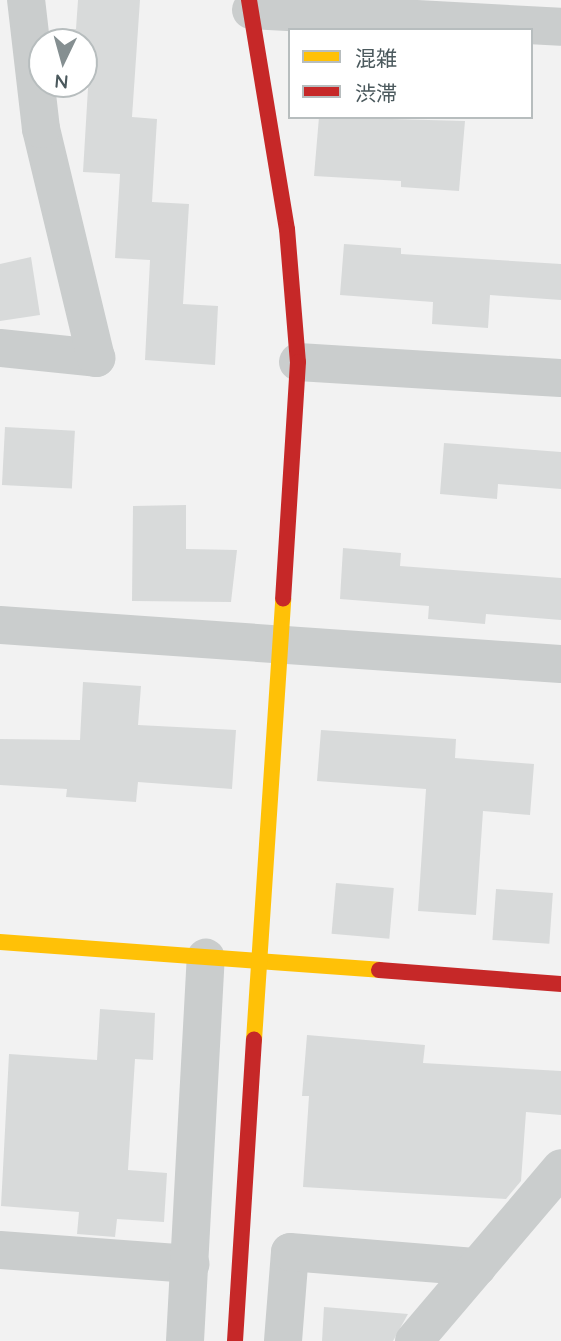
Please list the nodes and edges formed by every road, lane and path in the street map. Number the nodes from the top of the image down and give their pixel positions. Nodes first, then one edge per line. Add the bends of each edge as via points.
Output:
1 (26, 0) edge
2 (250, 5) edge
3 (561, 27) edge
4 (0, 348) edge
5 (298, 362) junction
6 (561, 377) edge
7 (0, 625) edge
8 (279, 645) junction
9 (561, 664) edge
10 (0, 942) edge
11 (206, 958) junction
12 (261, 962) junction
13 (561, 984) edge
14 (561, 1168) edge
15 (0, 1250) edge
16 (190, 1264) junction
17 (477, 1267) junction
18 (186, 1341) edge
19 (235, 1341) edge
20 (283, 1341) edge
21 (414, 1341) edge

1 - 4 street via 41,129 96,358
2 - 3 street
2 - 5 street via 287,229
5 - 6 street
5 - 8 street
7 - 8 street
8 - 9 street
8 - 12 street
10 - 11 street
11 - 12 street
11 - 16 street
12 - 13 street
12 - 19 street
14 - 17 street
15 - 16 street
16 - 18 street
17 - 20 street via 290,1252
17 - 21 street

